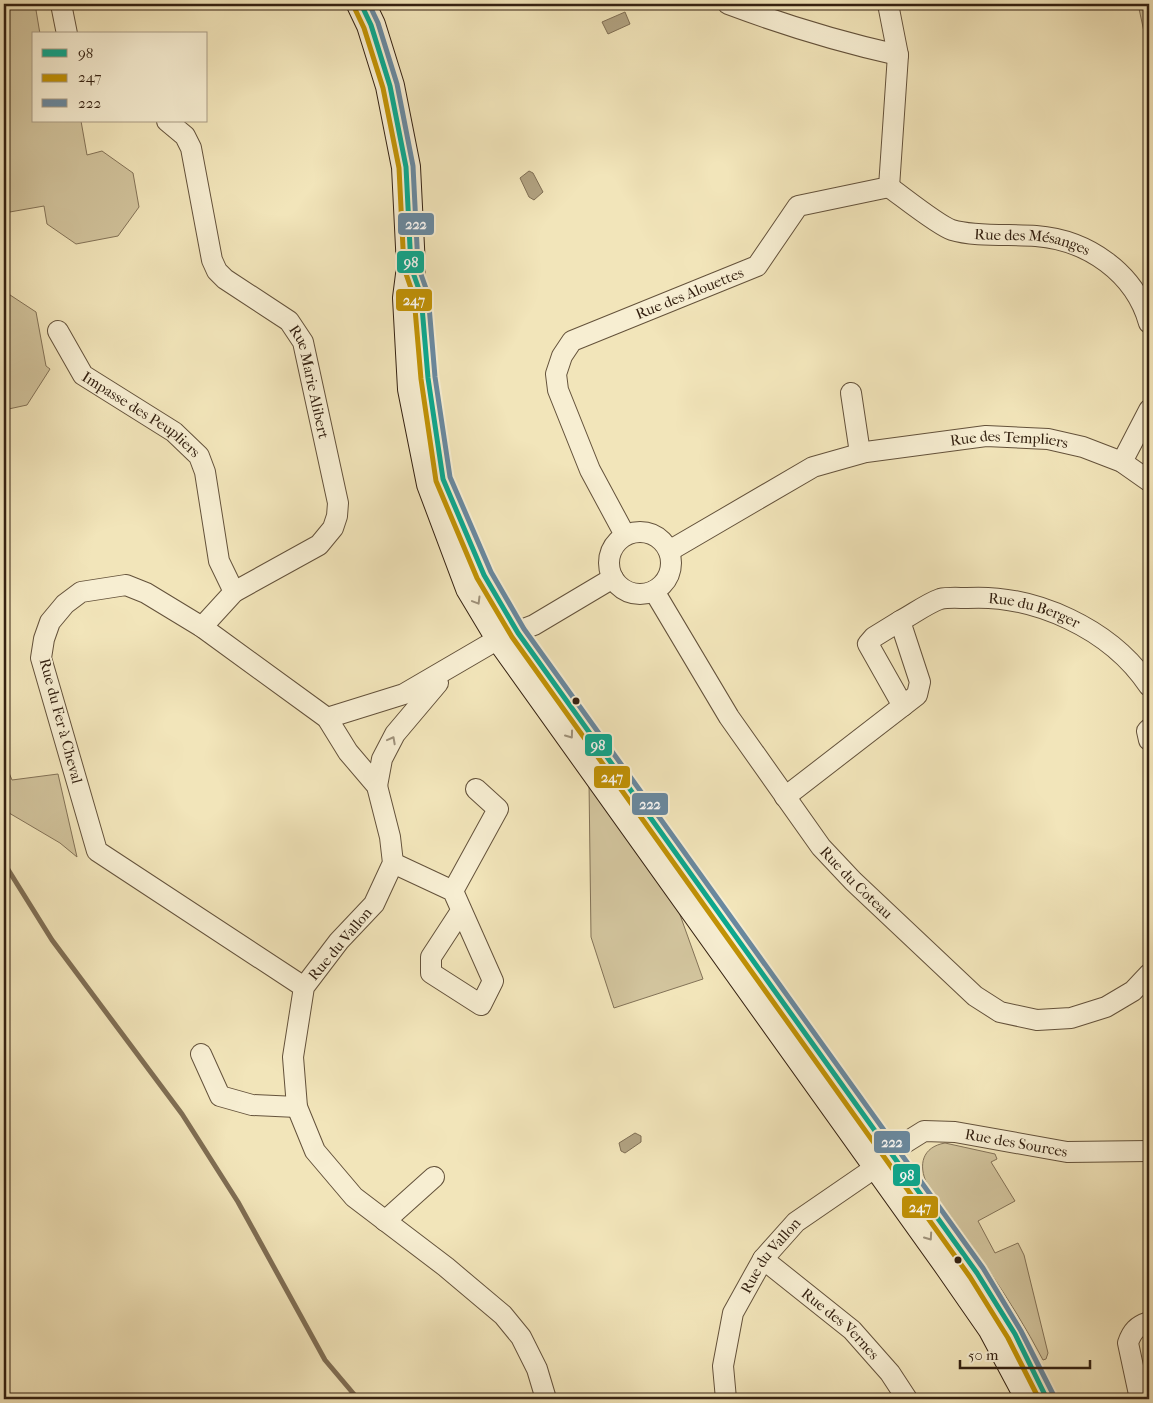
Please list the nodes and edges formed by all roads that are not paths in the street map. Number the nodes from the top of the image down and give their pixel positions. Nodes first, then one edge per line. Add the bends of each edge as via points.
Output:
1 (61, 4) edge
2 (361, 4) edge
3 (728, 4) edge
4 (888, 4) edge
5 (67, 32) edge
6 (898, 55) junction
7 (168, 122) edge
8 (889, 187) junction
9 (1149, 323) edge
10 (58, 331) dead end
11 (851, 393) dead end
12 (1149, 410) edge
13 (860, 453) junction
14 (1122, 462) junction
15 (1149, 481) edge
16 (625, 535) junction
17 (669, 550) junction
18 (613, 578) junction
19 (654, 591) junction
20 (234, 592) junction
21 (900, 622) junction
22 (202, 627) junction
23 (509, 636) junction
24 (453, 667) junction
25 (1149, 686) edge
26 (903, 706) junction
27 (327, 718) junction
28 (1149, 729) edge
29 (1149, 740) edge
30 (377, 786) junction
31 (476, 789) dead end
32 (785, 797) junction
33 (393, 864) junction
34 (453, 891) junction
35 (461, 911) dead end
36 (1149, 974) edge
37 (304, 987) junction
38 (202, 1054) dead end
39 (298, 1107) junction
40 (1149, 1151) edge
41 (885, 1161) junction
42 (434, 1177) dead end
43 (385, 1221) junction
44 (763, 1259) junction
45 (1149, 1322) edge
46 (546, 1399) edge
47 (726, 1399) edge
48 (907, 1399) edge
49 (1030, 1399) edge
50 (1047, 1399) edge
51 (1140, 1399) edge

1 - 5 street
2 - 23 main road via 390,86 406,167 412,267 421,295 428,378 444,479
3 - 6 street via 845,43
4 - 6 street
6 - 8 street
7 - 20 street, Rue Marie Alibert via 185,136 191,148 212,260 217,271 289,321 303,342 338,503 333,528 319,545
8 - 9 street, Rue des Mésanges via 952,230 1038,236 1088,249 1114,267 1131,285
8 - 16 street, Rue des Alouettes via 798,206 757,266 572,341 556,374 558,390 590,470
10 - 20 street, Impasse des Peupliers via 83,376 174,432 199,456 205,472 219,561
11 - 13 street
12 - 14 street
13 - 14 street, Rue des Templiers via 986,436 1048,439 1083,447
13 - 17 street, Rue des Templiers via 813,467
14 - 15 street, Rue des Templiers
16 - 17 street via 634,532 652,534 660,538
16 - 18 street via 609,556
17 - 19 street via 669,576
18 - 19 street via 633,594
18 - 23 street
19 - 32 street, Rue du Coteau via 713,692
20 - 22 street, Rue Marie Alibert
21 - 25 street, Rue du Berger via 940,599 1010,599 1066,617 1092,632 1115,650
21 - 26 street via 920,682 917,695
21 - 26 street, Rue du Berger via 868,644
22 - 27 street, Rue du Fer à Cheval
22 - 37 street, Rue du Fer à Cheval via 126,584 105,586 81,592 65,604 50,622 41,658 97,851
23 - 24 street
23 - 41 main road
24 - 27 street via 404,694
30 -> 24 street via 382,759 395,734
26 - 32 street
27 - 30 street, Rue du Fer à Cheval via 348,752
28 - 29 street
30 - 33 street
31 - 34 street via 498,810
32 - 36 street, Rue du Coteau via 821,847 853,881 975,996 1000,1012 1037,1020 1071,1018 1106,1007 1133,991
33 - 34 street
33 - 37 street, Rue du Vallon via 374,904 339,941
34 - 35 street
37 - 39 street, Rue du Vallon via 293,1057
38 - 39 street via 220,1096 252,1105
39 - 43 street, Rue du Vallon via 314,1151 354,1197
40 - 41 street, Rue des Sources via 1067,1152 955,1132 924,1131 900,1146
41 - 44 street, Rue du Vallon via 796,1222
41 -> 49 main road via 992,1328
41 - 50 main road via 928,1204 1008,1321
42 - 43 street
43 - 46 street, Rue du Vallon via 503,1315 521,1337
44 - 47 street, Rue du Vallon via 733,1313 724,1366
44 - 48 street, Rue des Vernes via 852,1330 890,1373
45 - 51 street via 1139,1326 1128,1343

